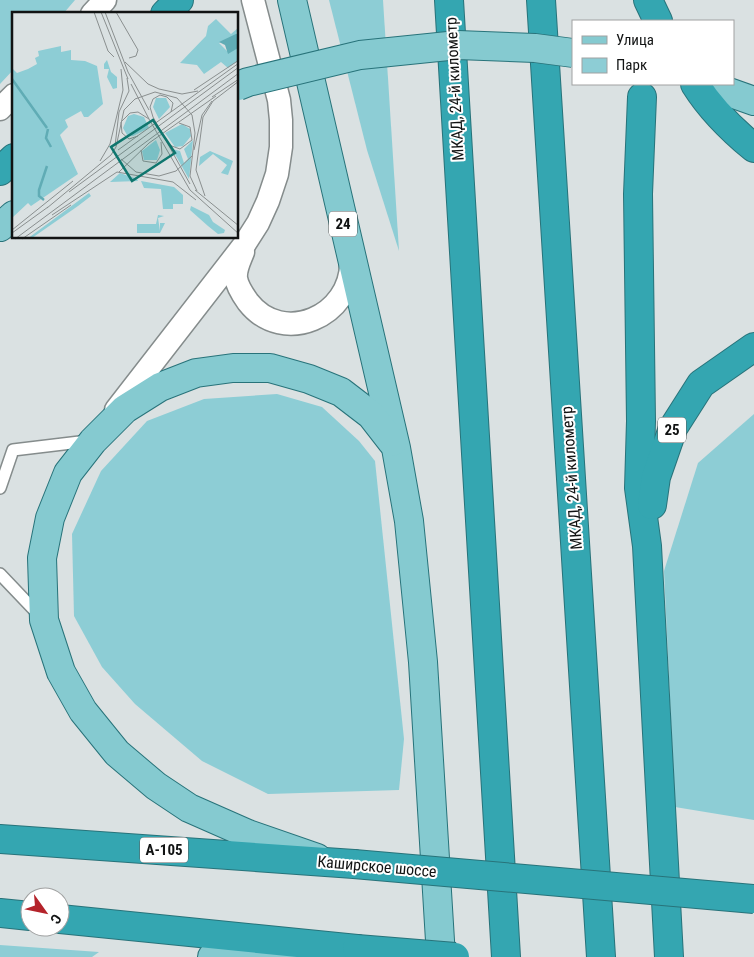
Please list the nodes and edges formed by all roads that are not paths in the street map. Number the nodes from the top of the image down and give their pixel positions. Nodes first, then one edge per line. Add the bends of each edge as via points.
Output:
1 (105, 0) edge
2 (179, 0) edge
3 (253, 0) edge
4 (292, 0) edge
5 (449, 0) edge
6 (541, 0) edge
7 (648, 0) edge
8 (94, 12) edge
9 (167, 12) edge
10 (658, 20) edge
11 (572, 53) edge
12 (696, 85) edge
13 (709, 85) edge
14 (239, 86) edge
15 (12, 97) edge
16 (642, 97) dead end
17 (754, 101) edge
18 (0, 110) edge
19 (754, 148) edge
20 (12, 160) edge
21 (0, 171) edge
22 (12, 217) edge
23 (0, 227) edge
24 (249, 236) junction
25 (351, 258) junction
26 (754, 347) edge
27 (93, 441) junction
28 (396, 448) junction
29 (0, 488) edge
30 (647, 546) junction
31 (0, 574) edge
32 (44, 620) junction
33 (0, 839) edge
34 (327, 861) junction
35 (754, 899) edge
36 (0, 913) edge
37 (20, 915) edge
38 (70, 920) edge
39 (310, 944) junction
40 (212, 957) edge
41 (441, 957) edge
42 (455, 957) edge
43 (506, 957) edge
44 (601, 957) edge
45 (669, 957) edge

1 - 8 street
2 - 9 highway
3 - 24 street via 278,100 281,146 268,202
4 - 25 main road, 24
5 - 43 highway, МКАД, 24-й километр
6 - 44 highway, МКАД, 24-й километр
7 - 10 highway
11 - 14 main road, bridge via 535,48 458,46 360,54
12 - 19 highway via 740,137
13 - 17 main road
15 - 18 street
16 - 30 highway via 638,194 639,488
20 - 21 highway
22 - 23 main road
24 - 25 street via 236,279 251,305 276,321 307,322 333,307 349,281
24 - 27 street
25 - 28 main road, 24
26 - 30 highway, 25 via 702,384 673,428 656,477
27 - 28 main road via 126,409 160,387 196,373 270,368 340,392 371,415
27 - 29 lane via 13,450
27 - 32 main road via 68,474 50,518 42,558
28 - 41 main road via 409,521 423,662
30 - 45 highway
31 - 32 lane
32 - 34 main road via 61,672 83,711 117,753 156,786 189,808 248,834
33 - 34 highway, Каширское шоссе / А-105
34 - 35 highway, Каширское шоссе, bridge
36 - 37 highway
38 - 39 highway
39 - 40 main road
39 - 42 highway, bridge

